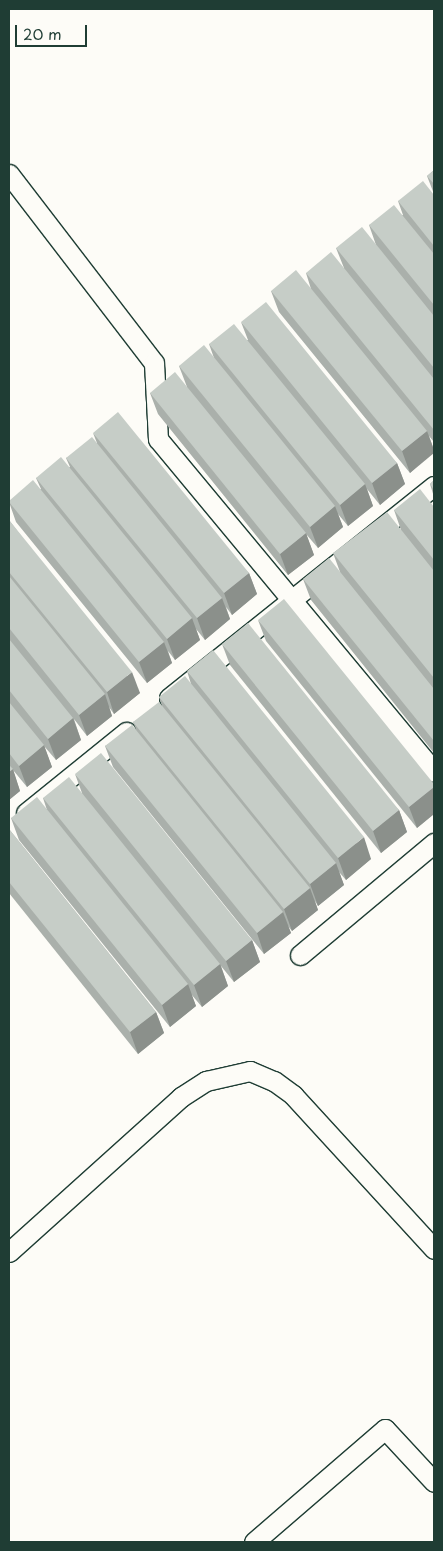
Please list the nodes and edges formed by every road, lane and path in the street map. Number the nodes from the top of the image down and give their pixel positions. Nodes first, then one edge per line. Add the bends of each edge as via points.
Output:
1 (9, 174) edge
2 (434, 486) edge
3 (292, 600) junction
4 (155, 710) edge
5 (140, 722) edge
6 (434, 772) edge
7 (26, 813) edge
8 (434, 844) edge
9 (300, 955) dead end
10 (434, 1249) edge
11 (9, 1252) edge
12 (434, 1482) edge
13 (254, 1542) edge

1 - 3 street via 154,363 158,439
2 - 3 street
3 - 4 street
3 - 6 street
5 - 7 street
8 - 9 street
10 - 11 street via 293,1095 250,1071 206,1081 181,1097
12 - 13 street via 385,1429

